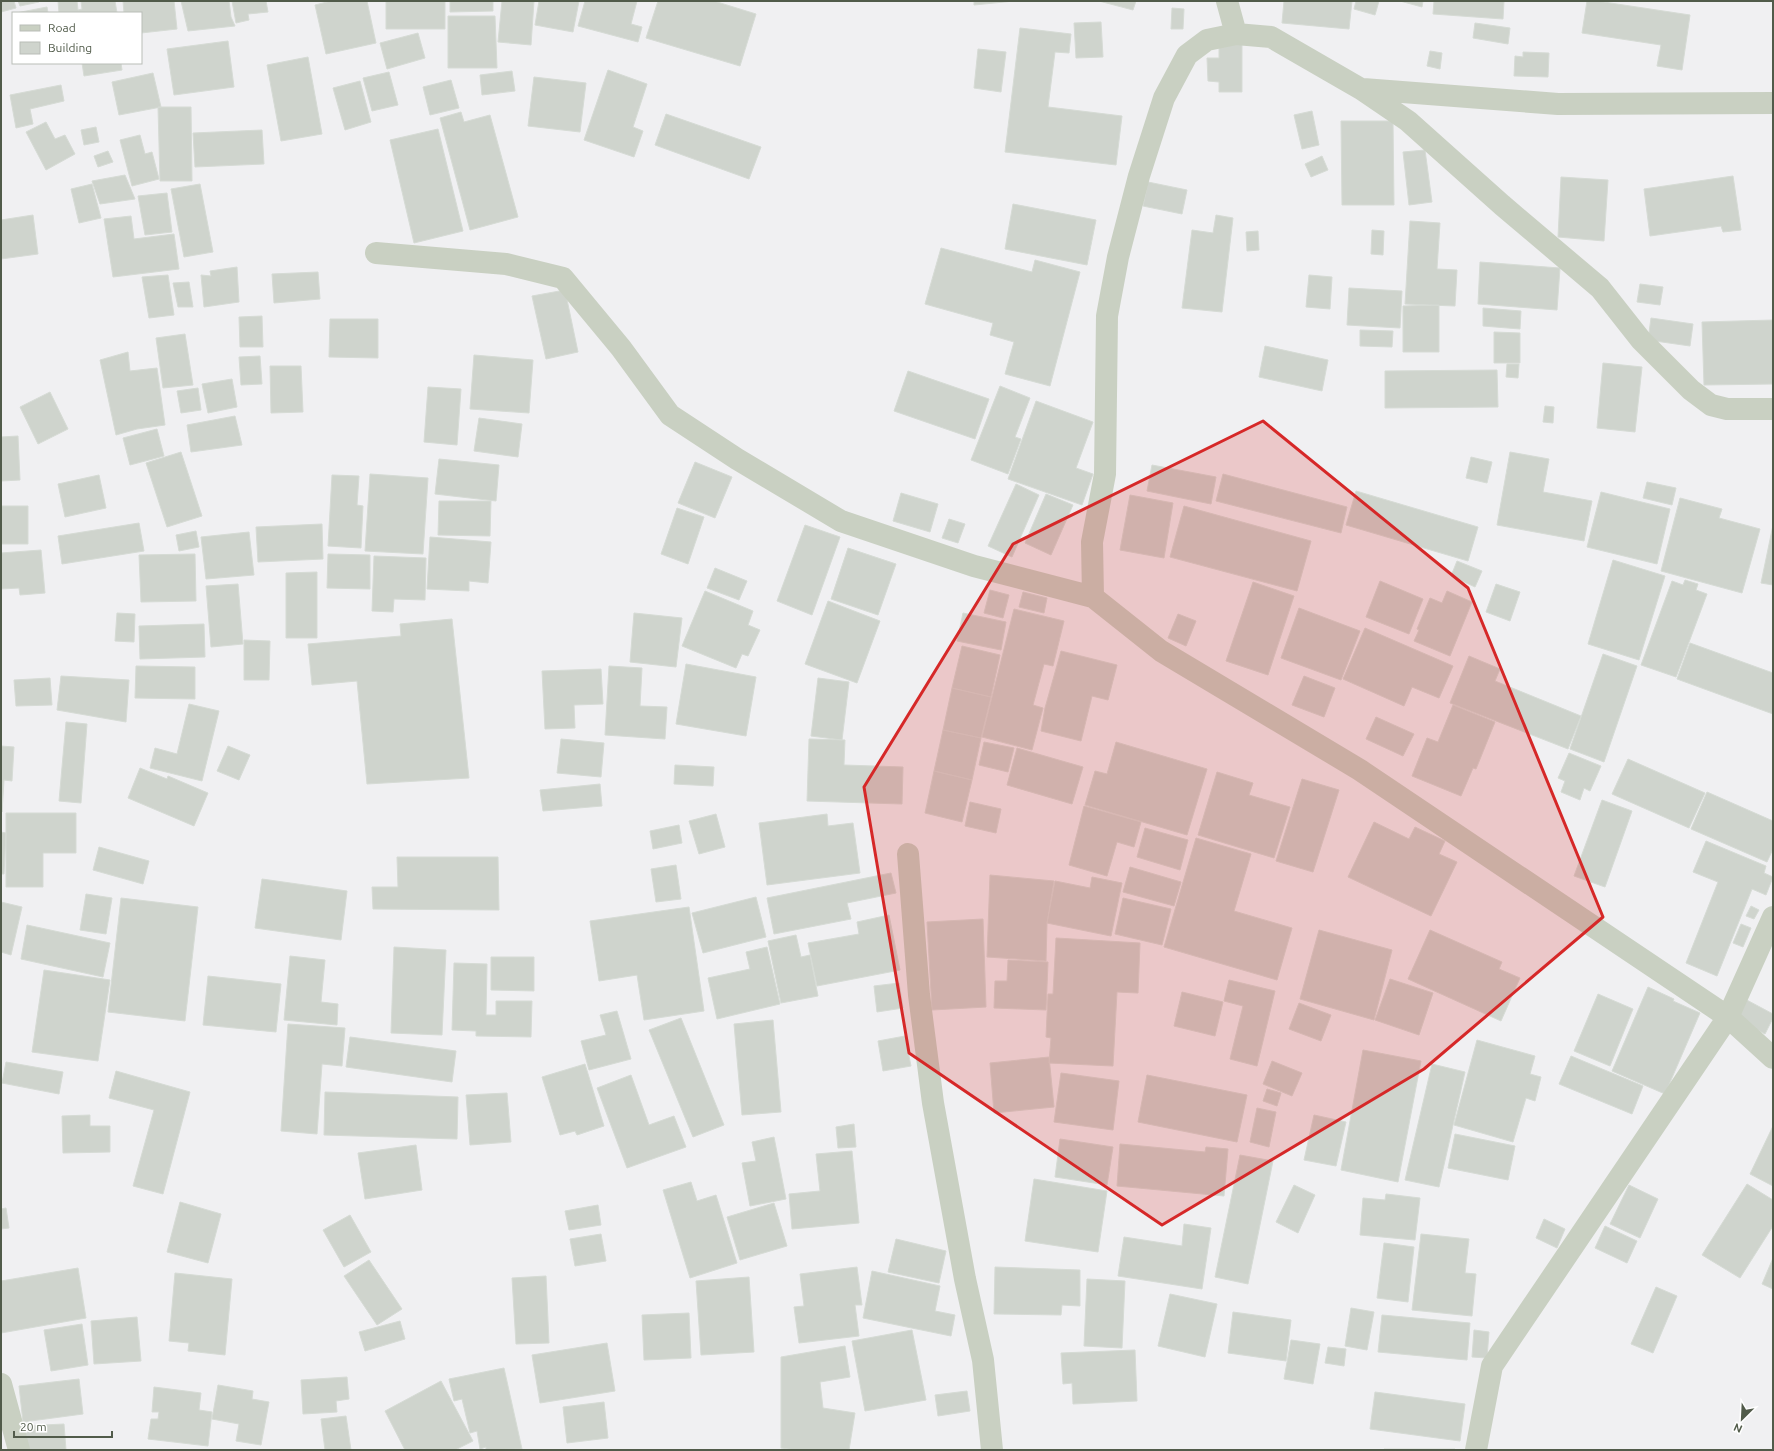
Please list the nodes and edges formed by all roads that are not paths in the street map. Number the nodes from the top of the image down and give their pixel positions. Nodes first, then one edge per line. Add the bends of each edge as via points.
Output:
1 (1227, 1) edge
2 (1236, 34) junction
3 (1362, 89) junction
4 (1773, 103) edge
5 (376, 252) dead end
6 (1773, 409) edge
7 (1093, 597) junction
8 (908, 854) dead end
9 (1773, 917) edge
10 (1728, 1017) junction
11 (1773, 1058) edge
12 (1, 1384) edge
13 (19, 1450) edge
14 (992, 1450) edge
15 (1476, 1450) edge

1 - 2 street
2 - 3 street via 1272,37
2 - 7 street via 1207,40 1187,56 1164,98 1139,176 1118,257 1107,316 1105,474 1092,542
3 - 4 street via 1558,104
3 - 6 street via 1408,121 1600,288 1641,340 1691,390 1711,405 1727,409
5 - 7 street via 506,264 563,278 621,348 670,415 744,463 841,521 974,566
7 - 10 street via 1161,651 1360,770
8 - 14 street via 919,995 933,1103 983,1360
9 - 10 street
10 - 11 street
10 - 15 street via 1492,1366
12 - 13 street

